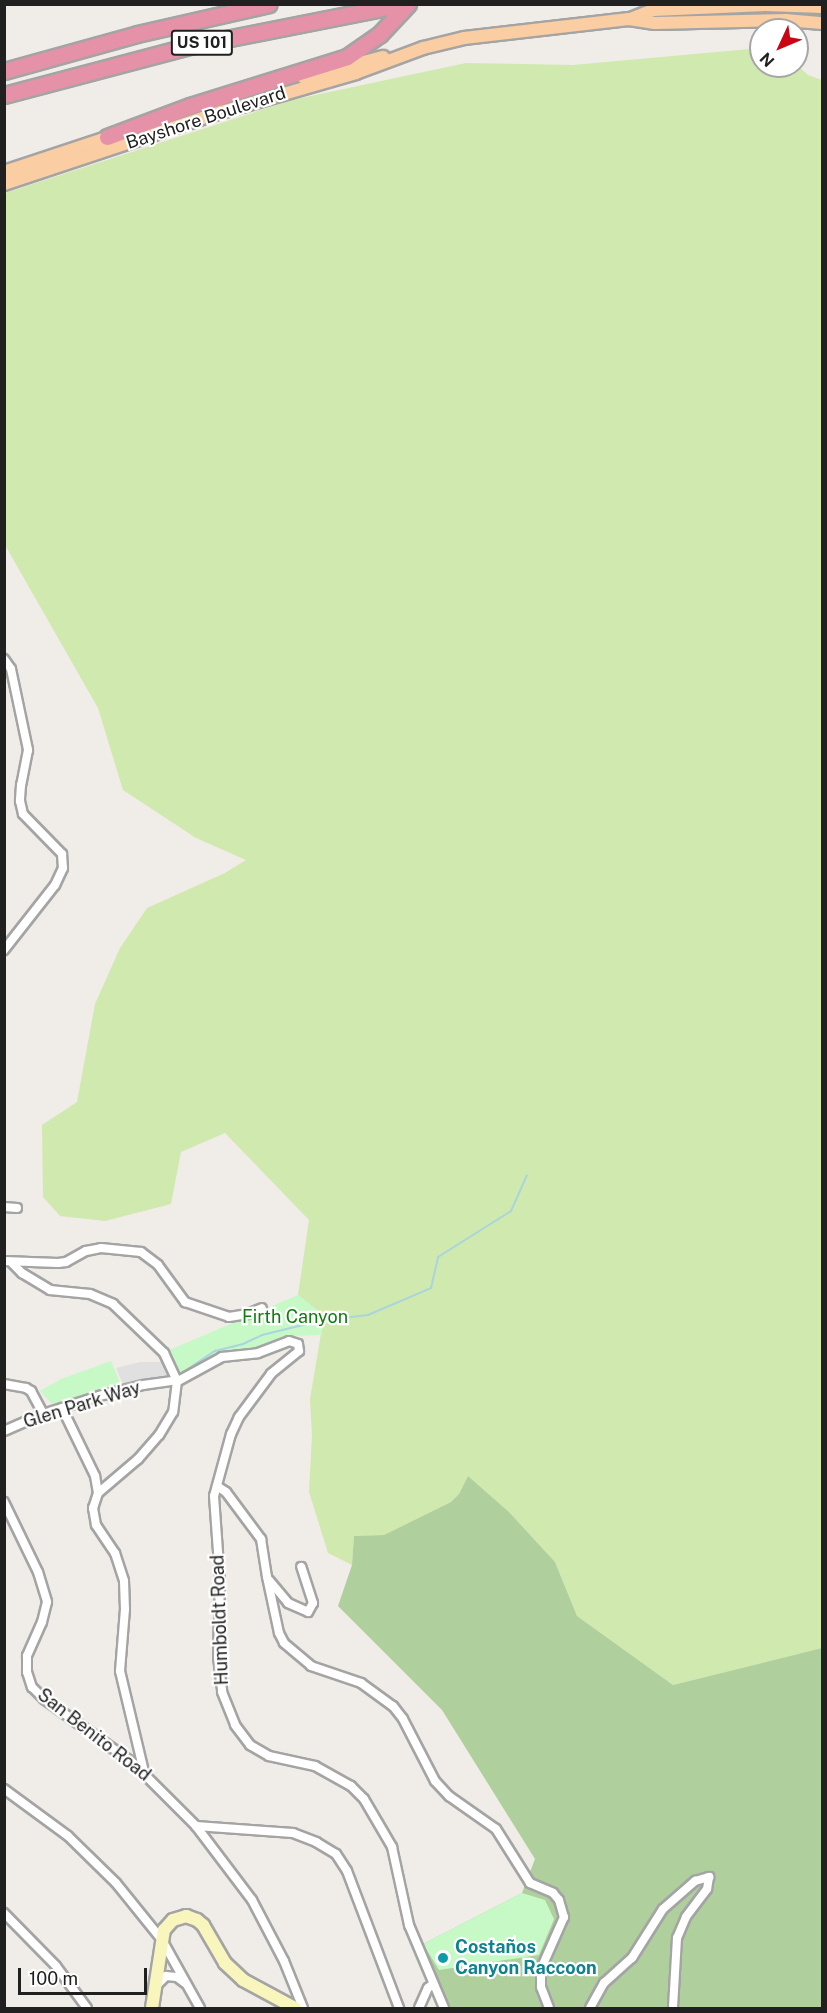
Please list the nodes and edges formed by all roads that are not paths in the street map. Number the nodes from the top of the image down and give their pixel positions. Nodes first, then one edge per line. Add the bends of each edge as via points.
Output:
1 (269, 4) edge
2 (402, 4) edge
3 (408, 4) edge
4 (822, 7) edge
5 (629, 20) junction
6 (822, 22) edge
7 (408, 53) junction
8 (4, 71) edge
9 (4, 95) edge
10 (107, 137) junction
11 (4, 172) edge
12 (4, 184) edge
13 (4, 659) edge
14 (4, 950) edge
15 (4, 1207) edge
16 (17, 1208) dead end
17 (8, 1261) edge
18 (262, 1308) dead end
19 (297, 1342) joint
20 (177, 1381) junction
21 (4, 1384) edge
22 (62, 1408) junction
23 (43, 1414) junction
24 (4, 1431) edge
25 (217, 1486) junction
26 (98, 1493) junction
27 (4, 1502) edge
28 (301, 1567) dead end
29 (267, 1577) junction
30 (144, 1772) junction
31 (4, 1789) edge
32 (196, 1826) junction
33 (4, 1913) edge
34 (162, 1940) junction
35 (433, 1984) junction
36 (155, 1986) junction
37 (188, 1986) junction
38 (87, 2008) edge
39 (152, 2008) edge
40 (200, 2008) edge
41 (295, 2008) edge
42 (303, 2008) edge
43 (399, 2008) edge
44 (418, 2008) edge
45 (444, 2008) edge
46 (549, 2008) edge
47 (590, 2008) edge
48 (673, 2008) edge

1 - 8 highway, US 101 via 137,34
2 - 9 highway, US 101 via 182,48
3 - 10 highway via 367,45 336,61 190,106
4 - 5 main road, Bayshore Boulevard via 757,5 654,10
5 - 6 main road, Bayshore Boulevard
5 - 7 main road, Bayshore Boulevard via 493,33
7 - 10 main road, Bayshore Boulevard via 368,60
7 - 12 main road, Bayshore Boulevard
10 - 11 main road, Bayshore Boulevard
13 - 14 street via 11,669 28,750 20,801 23,814 62,854 63,868 56,885
15 - 16 street
17 - 18 street via 66,1262 101,1248 141,1252 158,1265 185,1302 229,1317
17 - 20 street via 50,1290 90,1294 113,1304 164,1353
19 - 20 street, Glen Park Way via 258,1353 222,1357
19 - 25 street, Humboldt Road via 299,1351 271,1374 239,1417
20 - 22 street, Glen Park Way via 127,1388
20 - 26 street via 173,1412 159,1435
21 - 23 street via 28,1389 36,1396
22 - 23 street, Glen Park Way
22 - 26 street via 95,1476
23 - 24 street, Glen Park Way
25 - 29 street via 226,1492 261,1539
25 - 35 street, Humboldt Road via 213,1508 221,1594 218,1669 228,1710 241,1734 256,1750 315,1766 351,1786 363,1799 396,1857 409,1925
26 - 30 street via 93,1508 95,1521 115,1553 124,1581 120,1671
27 - 30 street, San Benito Road via 38,1572 46,1602 42,1622 28,1652 27,1672 32,1687
28 - 29 street via 313,1603 308,1612 288,1603
29 - 46 street via 279,1633 295,1655 311,1666 361,1683 393,1706 435,1781 496,1830 530,1883 553,1893 559,1900 564,1917 541,1969 541,1987
30 - 32 street, San Benito Road
31 - 34 street via 41,1814 94,1860
32 - 42 street, San Benito Road via 255,1906
32 - 43 street via 294,1833 336,1854 347,1871
33 - 38 street via 56,1966
34 - 36 street
34 - 37 street
34 - 41 street via 164,1930 173,1920 186,1916 197,1920 234,1972 259,1991
35 - 44 street
35 - 45 street, Humboldt Road
36 - 37 street via 172,1976
36 - 39 street
37 - 40 street
47 - 48 street via 599,1990 632,1958 663,1909 705,1876 710,1880 707,1889 686,1917 677,1938

